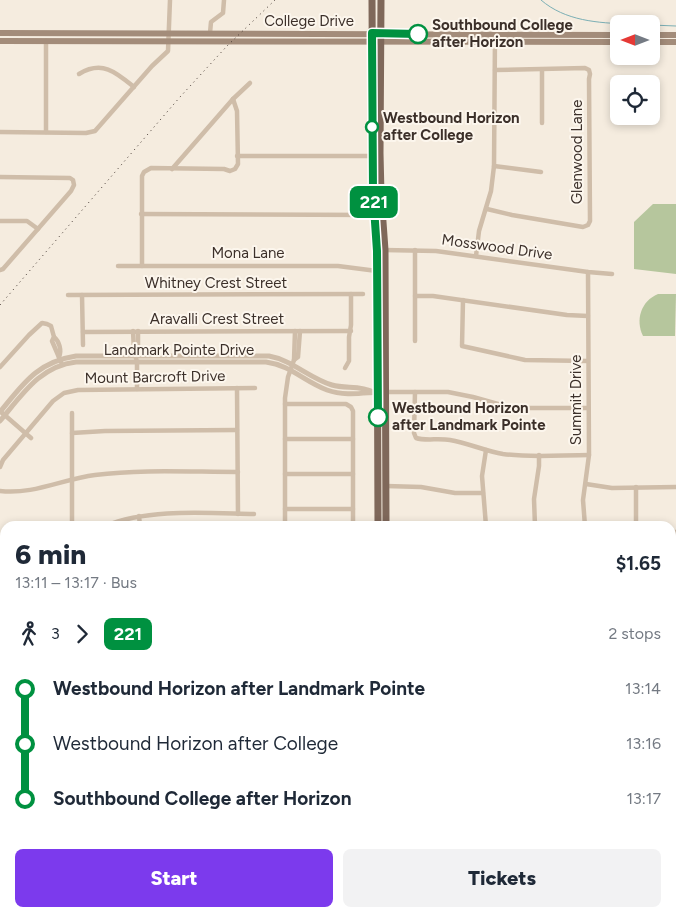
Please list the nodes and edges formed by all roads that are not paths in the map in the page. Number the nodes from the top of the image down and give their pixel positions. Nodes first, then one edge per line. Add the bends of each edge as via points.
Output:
1 (170, 0) edge
2 (224, 0) edge
3 (372, 0) edge
4 (380, 0) edge
5 (0, 33) edge
6 (15, 33) junction
7 (169, 33) junction
8 (210, 33) junction
9 (280, 33) junction
10 (462, 34) junction
11 (610, 35) edge
12 (660, 35) edge
13 (676, 35) edge
14 (372, 37) junction
15 (380, 38) junction
16 (495, 38) junction
17 (0, 41) edge
18 (17, 41) junction
19 (46, 41) junction
20 (169, 41) junction
21 (280, 42) junction
22 (436, 42) junction
23 (610, 42) edge
24 (660, 42) edge
25 (676, 42) edge
26 (495, 70) junction
27 (542, 70) junction
28 (79, 74) dead end
29 (250, 83) dead end
30 (134, 87) junction
31 (233, 99) junction
32 (542, 123) dead end
33 (0, 132) edge
34 (46, 132) junction
35 (376, 154) junction
36 (237, 156) junction
37 (494, 166) junction
38 (172, 168) junction
39 (542, 172) dead end
40 (0, 177) edge
41 (486, 209) junction
42 (142, 214) junction
43 (375, 214) junction
44 (0, 221) edge
45 (38, 229) junction
46 (381, 250) junction
47 (415, 250) junction
48 (476, 256) junction
49 (118, 266) dead end
50 (142, 266) junction
51 (1, 270) edge
52 (377, 271) junction
53 (588, 272) junction
54 (612, 274) dead end
55 (351, 294) junction
56 (363, 294) dead end
57 (68, 295) dead end
58 (82, 295) junction
59 (415, 296) junction
60 (462, 300) junction
61 (385, 304) junction
62 (588, 316) junction
63 (136, 331) junction
64 (298, 331) junction
65 (351, 331) junction
66 (83, 332) junction
67 (415, 341) dead end
68 (83, 344) dead end
69 (136, 359) junction
70 (60, 360) junction
71 (588, 361) junction
72 (292, 364) junction
73 (0, 366) edge
74 (345, 368) dead end
75 (237, 388) junction
76 (255, 388) dead end
77 (137, 389) junction
78 (379, 392) junction
79 (415, 392) junction
80 (284, 404) junction
81 (588, 408) junction
82 (2, 413) edge
83 (72, 413) dead end
84 (0, 421) edge
85 (237, 430) junction
86 (26, 433) junction
87 (72, 434) junction
88 (31, 438) dead end
89 (285, 439) junction
90 (353, 439) junction
91 (486, 450) junction
92 (539, 455) junction
93 (589, 455) junction
94 (0, 467) edge
95 (238, 472) junction
96 (285, 474) junction
97 (353, 474) junction
98 (72, 479) junction
99 (586, 484) junction
100 (386, 486) junction
101 (636, 487) junction
102 (676, 487) edge
103 (0, 491) edge
104 (483, 493) junction
105 (285, 509) junction
106 (353, 509) junction
107 (238, 514) junction
108 (254, 514) dead end
109 (138, 516) junction
110 (72, 521) edge
111 (122, 521) edge
112 (139, 521) edge
113 (285, 521) edge
114 (353, 521) edge
115 (378, 521) edge
116 (386, 521) edge
117 (486, 521) edge
118 (535, 521) edge
119 (585, 521) edge
120 (636, 521) edge

1 - 7 street
2 - 8 street via 223,13 211,22
3 - 14 main road
4 - 15 main road
5 - 6 main road, College Drive
6 - 7 main road, College Drive
6 - 18 main road
7 - 8 main road, College Drive
7 - 20 street
8 - 9 main road, College Drive
9 - 14 main road, College Drive
9 - 21 main road
10 - 15 main road, College Drive
10 - 16 main road, College Drive
10 - 22 main road via 438,38
11 - 16 main road, College Drive
12 - 13 main road
14 - 15 main road, College Drive
14 - 21 main road, College Drive
14 - 35 main road
15 - 22 main road, College Drive
15 - 35 main road
16 - 22 main road, College Drive
16 - 23 main road, College Drive
16 - 26 street
17 - 18 main road, College Drive
18 - 19 main road, College Drive
19 - 20 main road, College Drive
19 - 34 street
20 - 21 main road, College Drive
20 - 30 street via 168,51
24 - 25 main road
26 - 27 street, Glenwood Lane
26 - 37 street
27 - 32 street
27 - 41 street, Glenwood Lane via 589,70 590,221 583,227
28 - 30 street via 87,70 107,69
29 - 31 street
30 - 34 street via 95,131
31 - 36 street
31 - 38 street
33 - 34 street
35 - 36 street
35 - 43 main road
35 - 46 main road via 381,194
36 - 38 street via 238,164 230,171 224,168
37 - 39 street
37 - 41 street
38 - 42 street via 151,168 144,172
40 - 45 street via 73,180 71,191
41 - 48 street
42 - 43 street
42 - 50 street
43 - 46 main road
44 - 45 street via 27,221
45 - 51 street
46 - 47 street, Mosswood Drive
46 - 52 main road
46 - 61 main road
47 - 48 street, Mosswood Drive
47 - 59 street
48 - 53 street, Mosswood Drive
49 - 50 street, Mona Lane
50 - 52 street, Mona Lane via 338,266
52 - 61 main road via 381,276 381,296
52 - 78 main road
53 - 54 street, Mosswood Drive
53 - 62 street, Summit Drive
55 - 56 street, Whitney Crest Street
55 - 58 street, Whitney Crest Street
55 - 65 street
57 - 58 street, Whitney Crest Street
58 - 66 street
59 - 60 street
59 - 67 street
60 - 62 street
60 - 71 street via 462,346 525,360
61 - 78 main road
62 - 71 street, Summit Drive
63 - 64 street, Aravalli Crest Street
63 - 66 street, Aravalli Crest Street
63 - 69 street
64 - 65 street, Aravalli Crest Street
64 - 72 street via 298,357
65 - 74 street
66 - 68 street
69 - 70 street, Landmark Pointe Drive
69 - 72 street, Landmark Pointe Drive via 260,355 280,358
69 - 77 street
70 - 73 street via 52,341 51,326 42,324
70 - 82 street, Landmark Pointe Drive
71 - 81 street, Summit Drive
72 - 78 street, Landmark Pointe Drive via 333,385
72 - 80 street
75 - 76 street, Mount Barcroft Drive
75 - 77 street, Mount Barcroft Drive
75 - 85 street
77 - 86 street, Mount Barcroft Drive via 64,393
78 - 79 street
78 - 100 main road
78 - 115 main road
79 - 81 street via 456,393 512,408
79 - 91 street via 416,438 445,439
80 - 89 street
80 - 90 street via 346,404 353,411
81 - 93 street, Summit Drive
82 - 84 street, Landmark Pointe Drive
82 - 86 street
83 - 87 street
85 - 87 street
85 - 95 street
86 - 88 street
86 - 94 street, Mount Barcroft Drive
87 - 98 street
89 - 90 street
89 - 96 street
90 - 97 street
91 - 92 street
91 - 104 street via 482,468
92 - 93 street
92 - 118 street via 534,492
93 - 99 street, Summit Drive
95 - 98 street via 130,472
95 - 107 street
96 - 97 street
96 - 105 street
97 - 106 street
98 - 103 street via 32,490
98 - 110 street
99 - 101 street via 607,488
99 - 119 street, Summit Drive
100 - 104 street
100 - 116 main road
101 - 102 street
101 - 120 street
104 - 117 street
105 - 106 street
105 - 113 street
106 - 114 street
107 - 108 street
107 - 109 street
109 - 111 street
109 - 112 street

